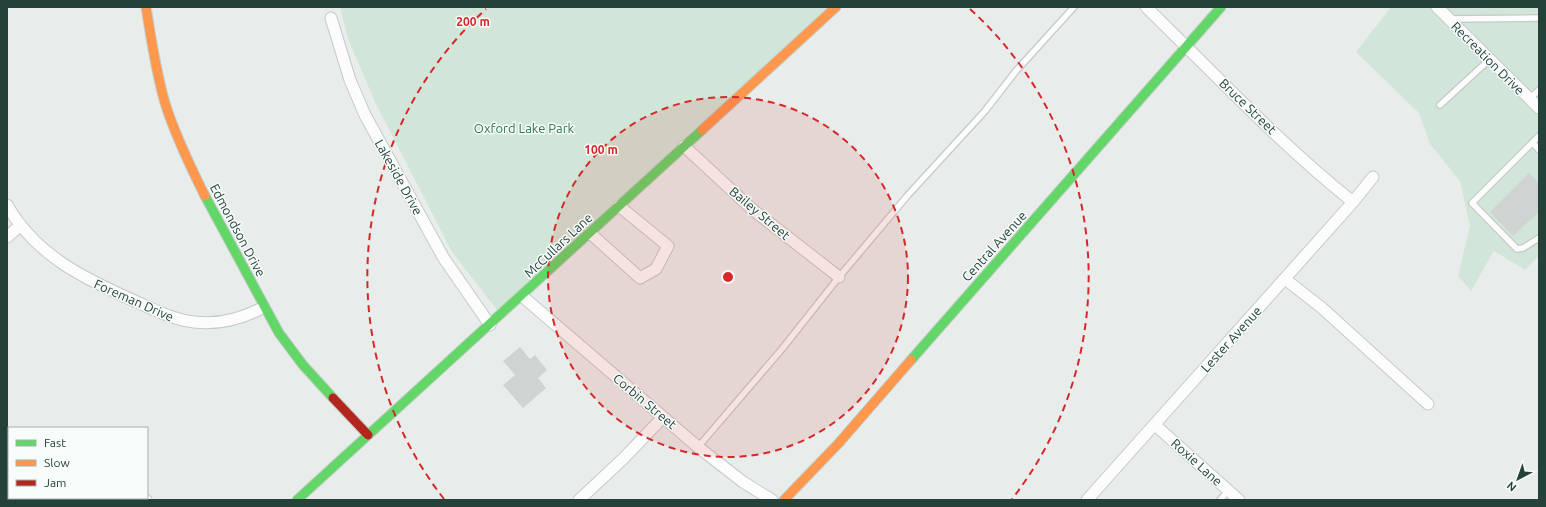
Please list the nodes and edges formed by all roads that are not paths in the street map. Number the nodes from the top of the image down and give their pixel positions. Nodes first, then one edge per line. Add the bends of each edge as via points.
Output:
1 (146, 7) edge
2 (836, 7) edge
3 (1074, 7) edge
4 (1146, 7) edge
5 (1221, 7) edge
6 (1437, 7) edge
7 (331, 18) dead end
8 (1539, 18) edge
9 (1449, 19) junction
10 (1186, 46) junction
11 (1490, 59) junction
12 (1539, 90) edge
13 (1530, 99) junction
14 (1440, 106) dead end
15 (1539, 108) edge
16 (1539, 136) edge
17 (1532, 143) junction
18 (684, 146) junction
19 (1539, 150) edge
20 (1373, 177) dead end
21 (1353, 202) junction
22 (7, 205) edge
23 (619, 206) junction
24 (21, 225) junction
25 (590, 233) junction
26 (7, 237) edge
27 (1539, 238) edge
28 (839, 277) junction
29 (1285, 279) junction
30 (522, 296) junction
31 (264, 307) junction
32 (490, 325) junction
33 (1428, 404) dead end
34 (663, 417) junction
35 (1155, 425) junction
36 (368, 435) junction
37 (698, 447) junction
38 (1228, 491) junction
39 (297, 500) edge
40 (578, 500) edge
41 (772, 500) edge
42 (784, 500) edge
43 (1087, 500) edge
44 (1220, 500) edge
45 (1239, 500) edge

1 - 31 street, Edmondson Drive via 161,85 183,152
2 - 18 street, McCullars Lane
3 - 28 lane
4 - 10 street, Bruce Street
5 - 10 street, Central Avenue
6 - 9 street, Recreation Drive
7 - 32 street, Lakeside Drive via 350,80 365,115 443,258
8 - 9 lane
9 - 11 street, Recreation Drive
10 - 21 street, Bruce Street via 1236,96
10 - 42 street, Central Avenue via 870,408
11 - 13 street, Recreation Drive
11 - 14 lane
12 - 13 lane
13 - 15 street, Recreation Drive
16 - 17 lane
17 - 19 lane
17 - 27 lane via 1472,203 1517,249 1524,248
18 - 23 street, McCullars Lane
18 - 28 street, Bailey Street via 753,210
20 - 21 street, Lester Avenue
21 - 29 street, Lester Avenue
22 - 24 street, Foreman Drive
23 - 25 street, McCullars Lane
23 - 25 street via 668,246 656,269 640,278
24 - 26 street
24 - 31 street, Foreman Drive via 48,253 79,275 171,317 193,322 216,323 240,318
25 - 30 street, McCullars Lane
28 - 37 lane via 782,349
29 - 33 street via 1322,308
29 - 35 street, Lester Avenue
30 - 32 street, McCullars Lane
30 - 34 street, Corbin Street
31 - 36 street, Edmondson Drive via 295,355
32 - 36 street, McCullars Lane
34 - 37 street, Corbin Street
34 - 40 street via 624,458
35 - 38 street, Roxie Lane
35 - 43 street, Lester Avenue
36 - 39 street, McCullars Lane
37 - 41 street, Corbin Street via 743,482
38 - 44 lane
38 - 45 street, Roxie Lane

